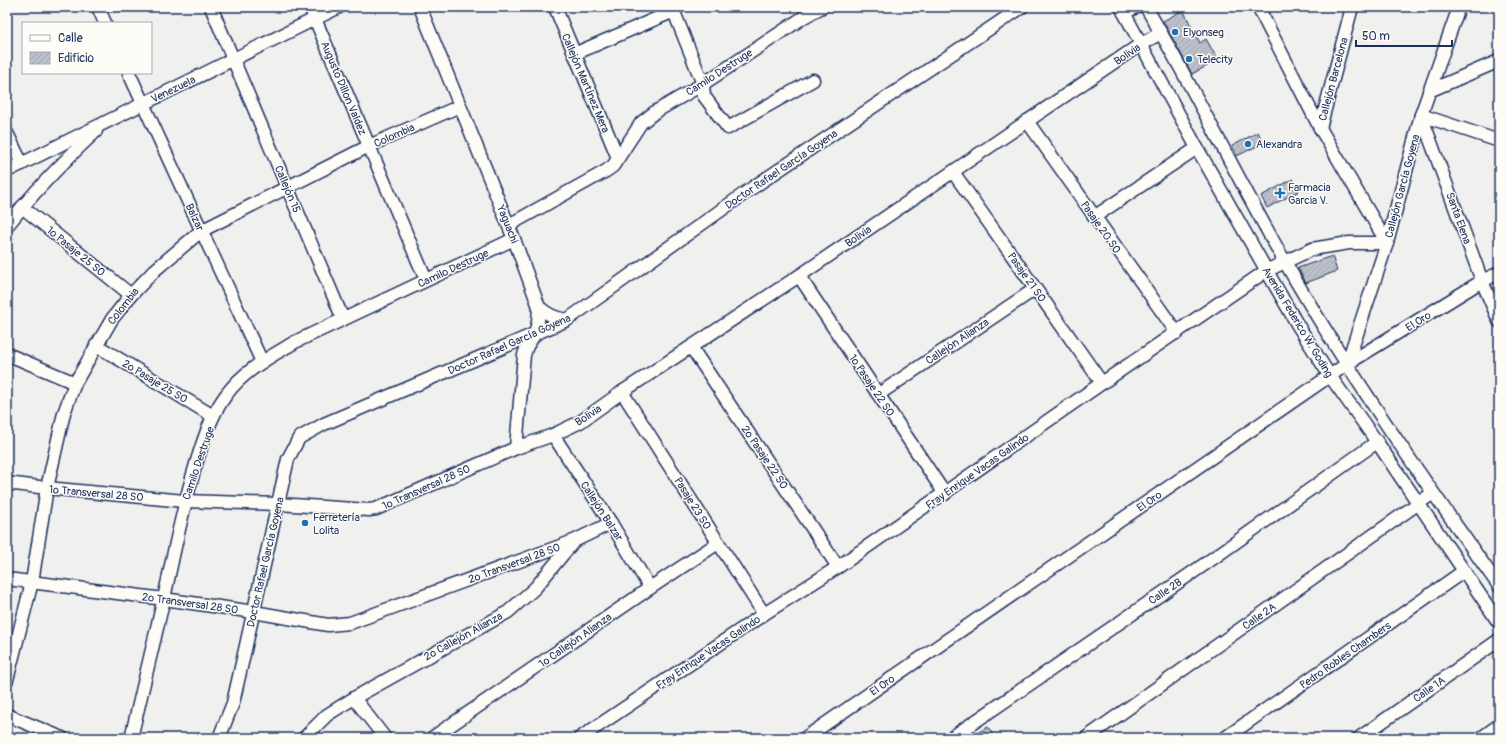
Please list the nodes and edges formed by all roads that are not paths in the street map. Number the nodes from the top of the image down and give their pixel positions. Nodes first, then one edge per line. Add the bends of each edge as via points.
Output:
1 (98, 7) edge
2 (211, 7) edge
3 (310, 7) edge
4 (339, 7) edge
5 (420, 7) edge
6 (555, 7) edge
7 (822, 7) edge
8 (1022, 7) edge
9 (1136, 7) edge
10 (1146, 7) edge
11 (1258, 7) edge
12 (1352, 7) edge
13 (1458, 7) edge
14 (673, 9) edge
15 (1122, 10) edge
16 (802, 12) edge
17 (315, 19) junction
18 (105, 22) edge
19 (1161, 33) junction
20 (1141, 44) junction
21 (574, 54) junction
22 (233, 59) junction
23 (1499, 61) edge
24 (128, 74) edge
25 (813, 80) dead end
26 (702, 84) junction
27 (1429, 91) junction
28 (143, 104) junction
29 (460, 106) junction
30 (1421, 114) junction
31 (107, 121) junction
32 (1027, 121) junction
33 (1320, 128) junction
34 (7, 133) edge
35 (1499, 141) edge
36 (369, 146) junction
37 (1197, 148) junction
38 (618, 158) junction
39 (22, 164) junction
40 (7, 171) edge
41 (953, 172) junction
42 (287, 188) junction
43 (22, 207) junction
44 (1094, 217) junction
45 (509, 225) junction
46 (7, 226) edge
47 (201, 231) junction
48 (514, 239) junction
49 (1387, 243) junction
50 (1285, 262) junction
51 (1266, 271) junction
52 (1499, 273) edge
53 (799, 276) junction
54 (426, 280) junction
55 (1482, 281) junction
56 (1035, 289) junction
57 (131, 295) junction
58 (539, 307) junction
59 (343, 319) junction
60 (566, 320) junction
61 (1499, 321) edge
62 (1177, 333) junction
63 (535, 334) junction
64 (96, 345) junction
65 (691, 347) junction
66 (7, 354) edge
67 (262, 362) junction
68 (1347, 364) junction
69 (1330, 376) junction
70 (75, 383) junction
71 (1102, 383) junction
72 (622, 392) junction
73 (879, 394) junction
74 (214, 416) junction
75 (553, 435) junction
76 (1377, 442) junction
77 (516, 448) junction
78 (7, 483) edge
79 (47, 488) junction
80 (1433, 493) junction
81 (945, 494) junction
82 (184, 501) junction
83 (278, 504) junction
84 (1418, 504) junction
85 (611, 523) junction
86 (574, 541) junction
87 (718, 542) junction
88 (838, 568) junction
89 (1464, 571) junction
90 (7, 579) edge
91 (32, 582) junction
92 (1499, 586) edge
93 (650, 588) junction
94 (164, 599) junction
95 (254, 612) junction
96 (764, 614) junction
97 (1499, 623) edge
98 (1499, 640) edge
99 (7, 680) edge
100 (354, 698) junction
101 (7, 714) edge
102 (1499, 725) edge
103 (62, 738) edge
104 (131, 738) edge
105 (219, 738) edge
106 (304, 738) edge
107 (385, 738) edge
108 (432, 738) edge
109 (580, 738) edge
110 (805, 738) edge
111 (951, 738) edge
112 (1086, 738) edge
113 (1225, 738) edge
114 (1359, 738) edge
115 (1481, 738) edge

1 - 18 street
2 - 22 street, Callejón 15
3 - 17 street, Augusto Dillon Valdez
4 - 17 street, Venezuela
5 - 29 street, Yaguachi
6 - 21 street, Callejón Martínez Mera
7 - 16 street, Camilo Destruge
8 - 60 street, Doctor Rafael García Goyena via 755,186
9 - 15 street
10 - 19 street, Avenida Federico W. Goding
11 - 33 street
12 - 33 street, Callejón Barcelona
13 - 27 street, Callejón García Goyena
14 - 21 street
14 - 26 street
15 - 20 street, Avenida Federico W. Goding
16 - 26 street, Camilo Destruge
17 - 22 street, Venezuela
17 - 36 street, Augusto Dillon Valdez
19 - 20 street, Bolivia
19 - 50 street, Avenida Federico W. Goding
20 - 32 street, Bolivia
20 - 37 street, Avenida Federico W. Goding
21 - 38 street, Callejón Martínez Mera
22 - 28 street, Venezuela
22 - 42 street, Callejón 15
23 - 27 street
24 - 28 street, Balzar
25 - 26 street via 728,128 704,96
26 - 38 street, Camilo Destruge via 641,123
27 - 30 street, Callejón García Goyena
28 - 31 street, Venezuela
28 - 47 street, Balzar
29 - 36 street, Colombia
29 - 45 street, Yaguachi
30 - 35 street
30 - 49 street, Callejón García Goyena
30 - 55 street, Santa Elena
31 - 39 street, Venezuela
31 - 43 street via 62,162
32 - 41 street, Bolivia
32 - 44 street, Pasaje 20 SO
33 - 49 street
34 - 39 street
36 - 42 street, Colombia
36 - 54 street, Augusto Dillon Valdez
37 - 44 street
37 - 51 street, Avenida Federico W. Goding
38 - 45 street, Camilo Destruge via 606,171
39 - 40 street, Venezuela
41 - 53 street, Bolivia
41 - 56 street, Pasaje 21 SO
42 - 47 street, Colombia
42 - 59 street, Callejón 15
43 - 46 street
43 - 57 street, 1º Pasaje 25 SO
44 - 62 street, Pasaje 20 SO
45 - 48 street, Yaguachi
47 - 57 street, Colombia
47 - 67 street, Balzar
48 - 54 street, Camilo Destruge
48 - 58 street, Yaguachi
49 - 50 street, Fray Enrique Vacas Galindo via 1349,243 1312,249
49 - 68 street, Callejón García Goyena
50 - 51 street, Fray Enrique Vacas Galindo
50 - 68 street, Avenida Federico W. Goding
51 - 62 street, Fray Enrique Vacas Galindo
51 - 69 street, Avenida Federico W. Goding
52 - 55 street, El Oro
53 - 65 street, Bolivia
53 - 73 street, 1º Pasaje 22 SO
54 - 59 street, Camilo Destruge
55 - 61 street, Santa Elena
55 - 68 street, El Oro
56 - 71 street, Pasaje 21 SO
56 - 73 street, Callejón Alianza
57 - 64 street, Colombia
58 - 60 street via 548,315
58 - 63 street, Yaguachi
59 - 67 street, Camilo Destruge via 295,342
60 - 63 street, Doctor Rafael García Goyena
62 - 71 street, Fray Enrique Vacas Galindo
63 - 77 street, Yaguachi via 524,355
63 - 83 street, Doctor Rafael García Goyena via 324,424 299,438 288,459
64 - 70 street, Colombia
64 - 74 street, 2º Pasaje 25 SO
65 - 72 street, Bolivia
65 - 88 street, 2º Pasaje 22 SO
66 - 70 street
67 - 74 street, Camilo Destruge via 225,395
68 - 69 street, El Oro
68 - 80 street, Avenida Federico W. Goding
69 - 76 street, Avenida Federico W. Goding
69 - 110 street, El Oro
70 - 79 street, Colombia via 64,413
71 - 81 street, Fray Enrique Vacas Galindo
72 - 75 street, Bolivia via 580,422
72 - 87 street, Pasaje 23 SO
73 - 81 street, 1º Pasaje 22 SO
74 - 82 street, Camilo Destruge via 202,443
75 - 77 street, 1º Transversal 28 SO
75 - 85 street, Callejón Balzar
76 - 84 street, Avenida Federico W. Goding
76 - 111 street, Calle 2B via 1205,564
77 - 83 street, 1º Transversal 28 SO via 376,509
78 - 79 street, 1º Transversal 28 SO
79 - 82 street, 1º Transversal 28 SO
79 - 91 street, Colombia
80 - 84 street, Calle 2A
80 - 92 street
81 - 88 street, Fray Enrique Vacas Galindo
82 - 83 street, 1º Transversal 28 SO
82 - 94 street, Camilo Destruge
83 - 95 street, Doctor Rafael García Goyena
84 - 89 street, Avenida Federico W. Goding
84 - 112 street, Calle 2A
85 - 86 street, 2º Callejón Alianza
85 - 93 street, Callejón Balzar
86 - 95 street, 2º Transversal 28 SO via 350,623 328,625
86 - 100 street, 2º Callejón Alianza via 535,588 508,612
87 - 93 street, 1º Callejón Alianza
87 - 96 street, Pasaje 23 SO
88 - 96 street, Fray Enrique Vacas Galindo
89 - 97 street, Avenida Federico W. Goding
89 - 113 street, Pedro Robles Chambers
90 - 91 street, 2º Transversal 28 SO
91 - 94 street, 2º Transversal 28 SO
91 - 99 street, Colombia
93 - 108 street, 1º Callejón Alianza
94 - 95 street, 2º Transversal 28 SO
94 - 104 street, Camilo Destruge
95 - 105 street, Doctor Rafael García Goyena via 234,703
96 - 109 street, Fray Enrique Vacas Galindo
98 - 114 street, Calle 1A
100 - 106 street, 2º Callejón Alianza via 327,716
100 - 107 street
101 - 103 street
102 - 115 street

